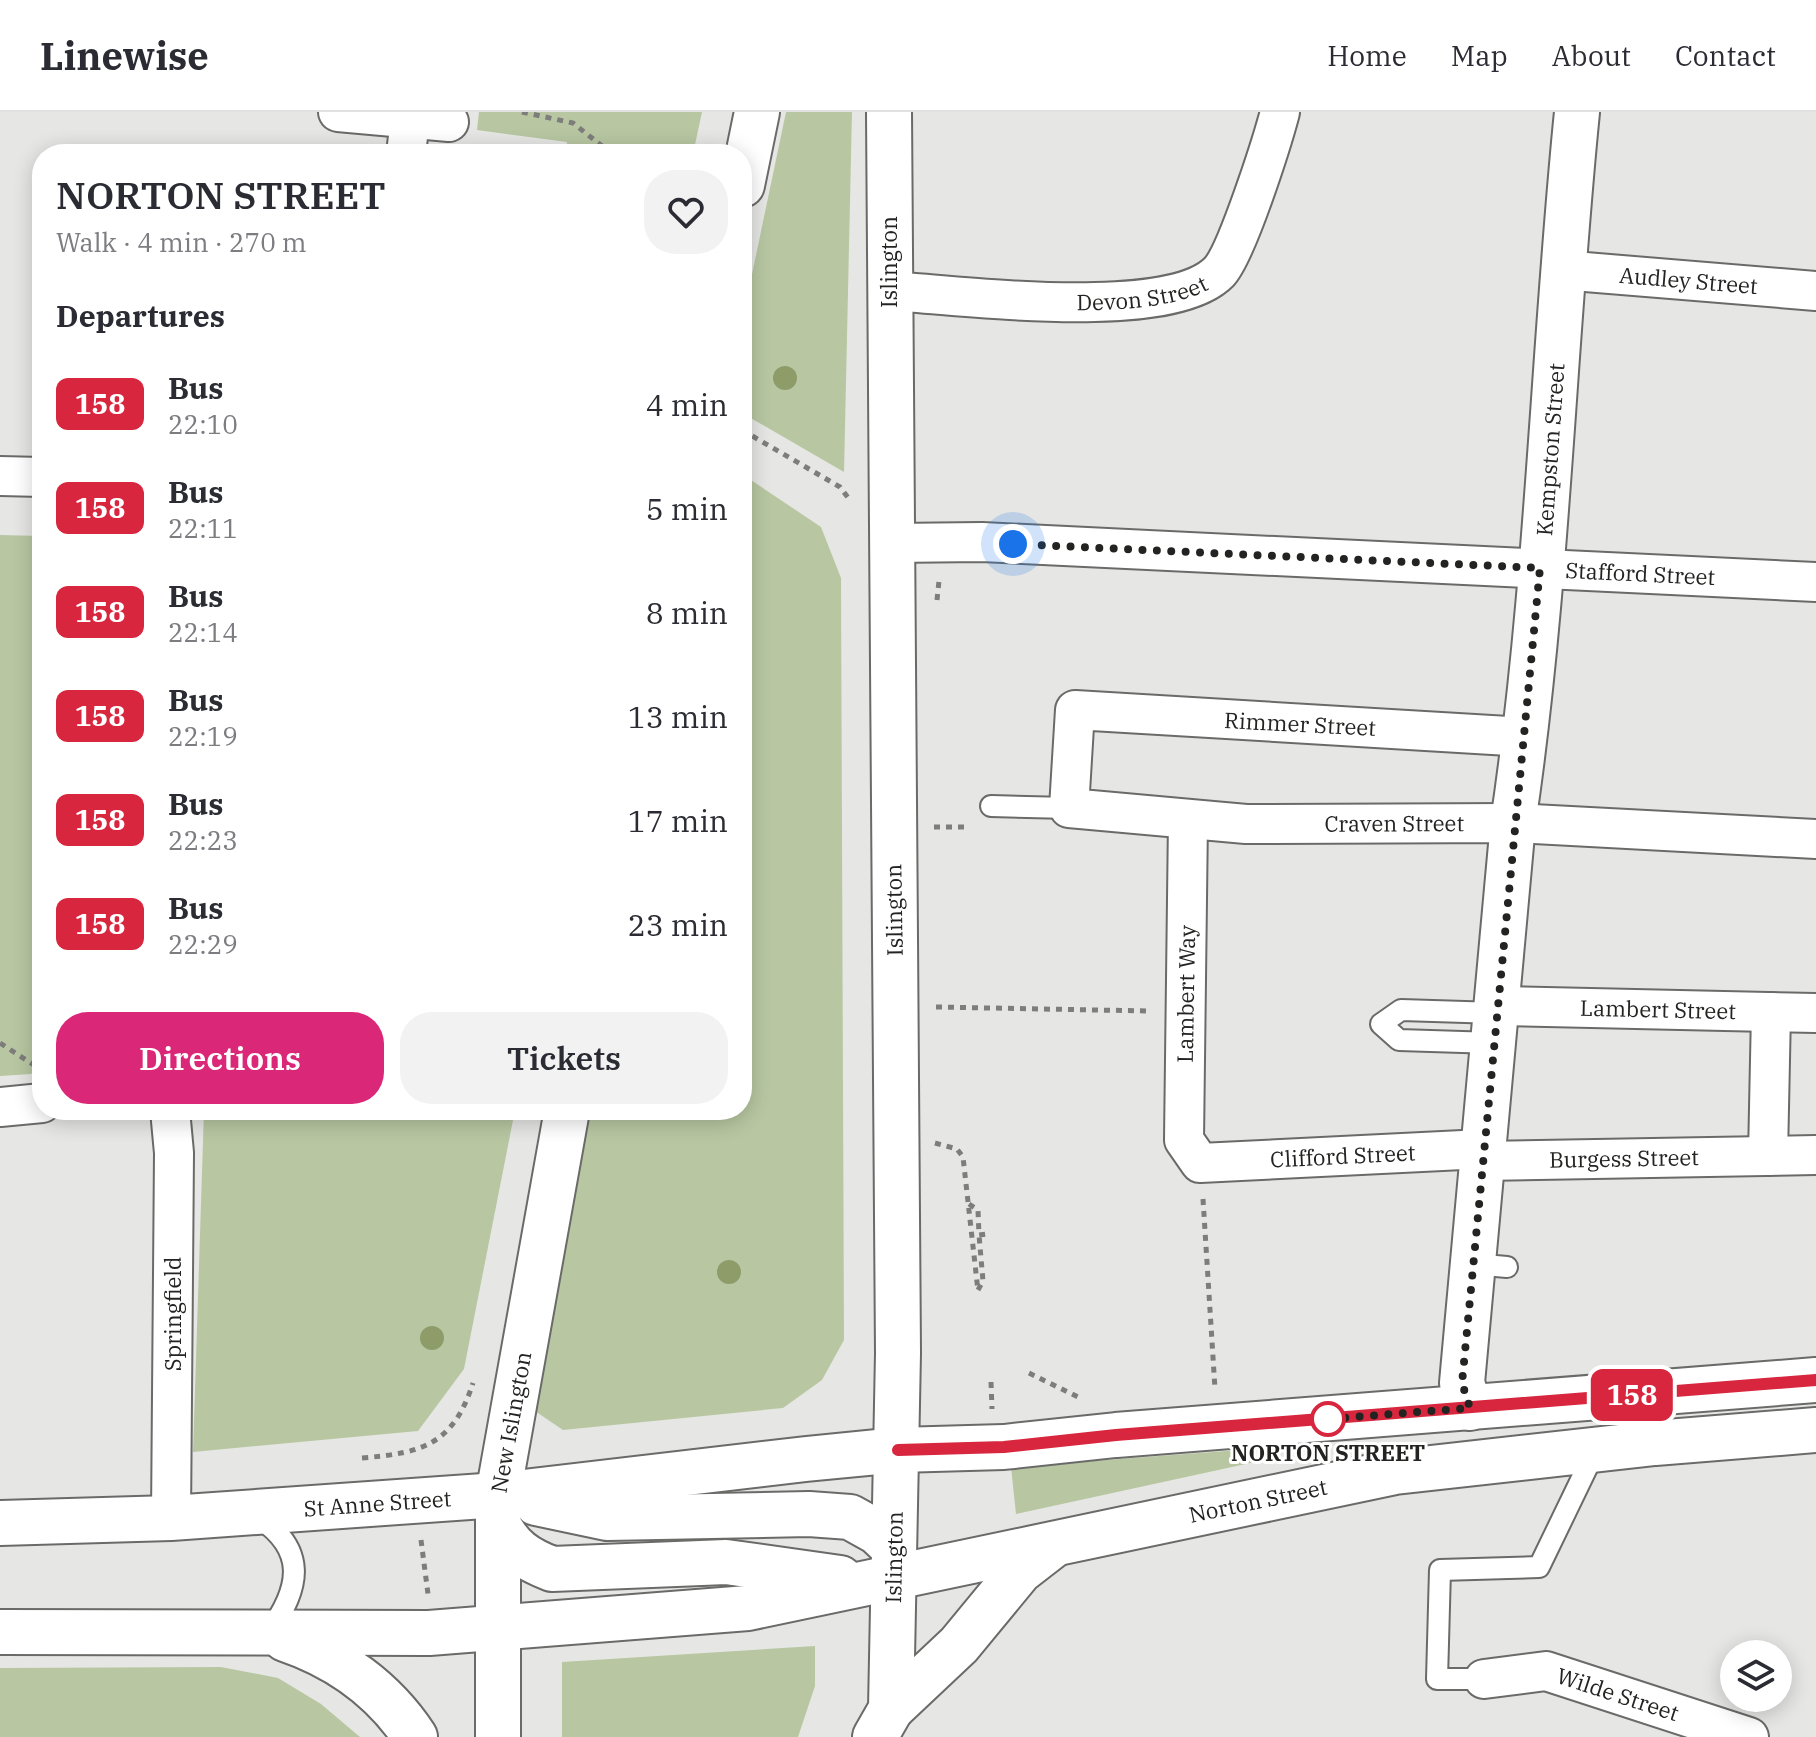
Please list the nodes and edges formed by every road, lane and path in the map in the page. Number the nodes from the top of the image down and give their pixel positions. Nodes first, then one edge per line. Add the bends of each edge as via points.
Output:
1 (338, 112) edge
2 (522, 112) edge
3 (757, 112) edge
4 (889, 112) edge
5 (1280, 112) edge
6 (1577, 112) edge
7 (449, 122) dead end
8 (408, 136) edge
9 (599, 144) edge
10 (750, 144) edge
11 (1561, 270) junction
12 (889, 291) junction
13 (1816, 291) edge
14 (752, 436) edge
15 (0, 476) edge
16 (32, 477) edge
17 (850, 511) dead end
18 (891, 543) junction
19 (1540, 568) junction
20 (1816, 582) edge
21 (1526, 737) junction
22 (991, 806) dead end
23 (1069, 808) junction
24 (1188, 819) junction
25 (1513, 823) junction
26 (1816, 839) edge
27 (931, 1007) dead end
28 (1187, 1012) junction
29 (1771, 1012) junction
30 (1816, 1013) edge
31 (1496, 1021) junction
32 (0, 1043) edge
33 (32, 1064) edge
34 (32, 1104) edge
35 (0, 1107) edge
36 (171, 1120) edge
37 (565, 1120) edge
38 (931, 1142) dead end
39 (1483, 1155) junction
40 (1816, 1155) edge
41 (1768, 1156) junction
42 (1200, 1163) junction
43 (969, 1204) junction
44 (987, 1234) dead end
45 (979, 1235) junction
46 (1029, 1373) dead end
47 (474, 1379) dead end
48 (1816, 1380) edge
49 (991, 1382) dead end
50 (1216, 1398) dead end
51 (1080, 1399) dead end
52 (1470, 1408) junction
53 (992, 1412) dead end
54 (1816, 1430) edge
55 (1596, 1449) junction
56 (898, 1450) junction
57 (362, 1458) dead end
58 (498, 1510) junction
59 (249, 1511) junction
60 (171, 1518) junction
61 (0, 1523) edge
62 (421, 1543) dead end
63 (1053, 1546) junction
64 (885, 1569) junction
65 (430, 1605) dead end
66 (498, 1627) junction
67 (0, 1632) edge
68 (267, 1633) junction
69 (1484, 1679) joint
70 (883, 1723) edge
71 (415, 1737) edge
72 (498, 1737) edge
73 (1749, 1737) edge

1 - 8 street
2 - 9 path via 573,123
3 - 10 main road
4 - 12 main road, Islington
5 - 12 street, Devon Street via 1249,206 1220,271 1188,292 1120,303
6 - 11 main road, Kempston Street
7 - 8 street
11 - 13 street, Audley Street
11 - 19 main road, Kempston Street
12 - 18 main road, Islington
14 - 17 path via 840,487 849,496
15 - 16 street
18 - 19 street, Stafford Street via 982,542
18 - 56 main road, Islington
19 - 20 street, Stafford Street
19 - 21 main road, Kempston Street
21 - 23 street, Rimmer Street via 1075,710
21 - 25 main road, Kempston Street
22 - 23 lane
23 - 24 street, Craven Street
24 - 25 street, Craven Street via 1247,813
24 - 28 street, Lambert Way
25 - 26 street, Craven Street
25 - 31 main road, Kempston Street
27 - 28 path
28 - 42 street, Lambert Way via 1184,1140
29 - 30 street, Lambert Street
29 - 31 street, Lambert Street
29 - 41 street
31 - 39 main road, Kempston Street
32 - 33 path
34 - 35 street
36 - 60 street, Springfield
37 - 58 main road, New Islington
38 - 43 path via 961,1152
39 - 41 street, Burgess Street
39 - 42 street, Clifford Street
39 - 52 main road, Kempston Street via 1490,1265 1462,1383
40 - 41 street, Burgess Street
42 - 50 path
43 - 45 path via 978,1210
43 - 45 path via 978,1291 983,1281
44 - 45 path
46 - 51 path
47 - 57 path via 463,1409 432,1445 401,1455
48 - 52 main road
49 - 53 path
52 - 56 main road via 1004,1447
54 - 55 main road, Norton Street
55 - 63 main road, Norton Street via 1395,1472
55 - 69 lane via 1539,1567 1440,1570 1437,1679
56 - 58 main road, St Anne Street
56 - 64 main road, Islington
58 - 59 main road, St Anne Street
58 - 64 main road via 507,1542 527,1559 552,1569 726,1562
58 - 64 main road via 607,1518 850,1517 877,1532
58 - 66 main road, New Islington
59 - 60 main road, St Anne Street
59 - 68 lane via 271,1527 294,1563 292,1596
60 - 61 main road, St Anne Street
62 - 65 path
63 - 64 main road, Norton Street
63 - 70 main road via 1020,1571 959,1645
64 - 66 main road via 748,1608
64 - 70 main road, Islington
66 - 68 main road via 429,1633
66 - 72 main road, New Islington
67 - 68 main road
68 - 71 main road via 311,1649 359,1677
69 - 73 street, Wilde Street via 1546,1671

